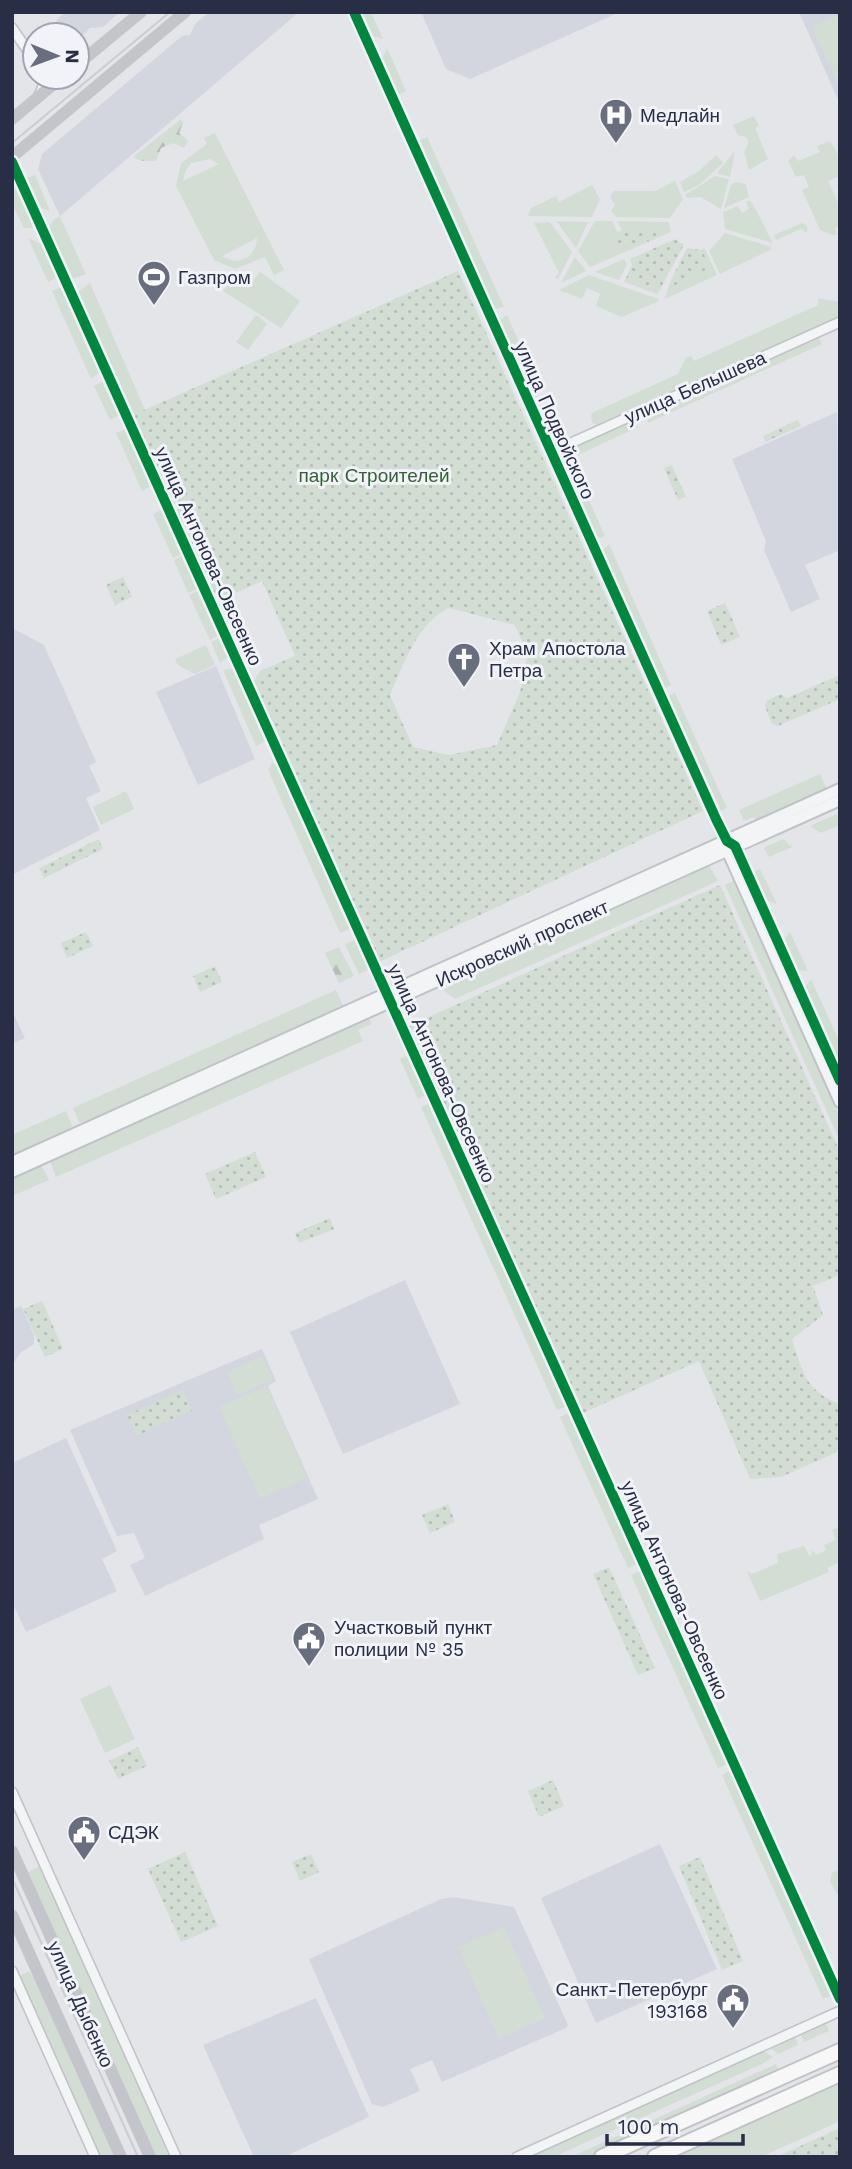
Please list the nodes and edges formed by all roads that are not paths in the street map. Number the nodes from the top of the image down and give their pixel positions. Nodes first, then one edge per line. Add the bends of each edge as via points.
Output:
1 (141, 12) edge
2 (185, 12) edge
3 (354, 12) edge
4 (91, 53) edge
5 (41, 91) edge
6 (44, 91) edge
7 (37, 97) junction
8 (12, 119) edge
9 (12, 157) edge
10 (12, 162) edge
11 (840, 322) edge
12 (551, 452) junction
13 (840, 789) edge
14 (840, 800) edge
15 (730, 846) junction
16 (389, 998) junction
17 (840, 1081) edge
18 (840, 1102) edge
19 (12, 1162) edge
20 (12, 1172) edge
21 (12, 1792) edge
22 (12, 1851) edge
23 (12, 1915) edge
24 (12, 1971) edge
25 (840, 1999) edge
26 (840, 2011) edge
27 (840, 2050) edge
28 (840, 2074) edge
29 (95, 2157) edge
30 (121, 2157) edge
31 (149, 2157) edge
32 (176, 2157) edge
33 (517, 2157) edge
34 (602, 2157) edge
35 (655, 2157) edge

1 - 4 main road
2 - 9 main road
3 - 12 street, улица Подвойского
5 - 7 street
6 - 7 main road
7 - 8 main road
10 - 16 street, улица Антонова-Овсеенко
11 - 12 street, улица Белышева
12 - 15 street, улица Подвойского
13 - 15 street, Искровский проспект
14 - 15 street, Искровский проспект
15 - 16 street, Искровский проспект
15 - 17 street, улица Подвойского
15 - 18 street, улица Подвойского
16 - 19 street, Искровский проспект
16 - 20 street, Искровский проспект
16 - 25 street, улица Антонова-Овсеенко
21 - 32 street
22 - 31 main road, улица Дыбенко
23 - 30 main road, улица Дыбенко
24 - 29 street
26 - 33 street
27 - 34 main road
28 - 35 main road

